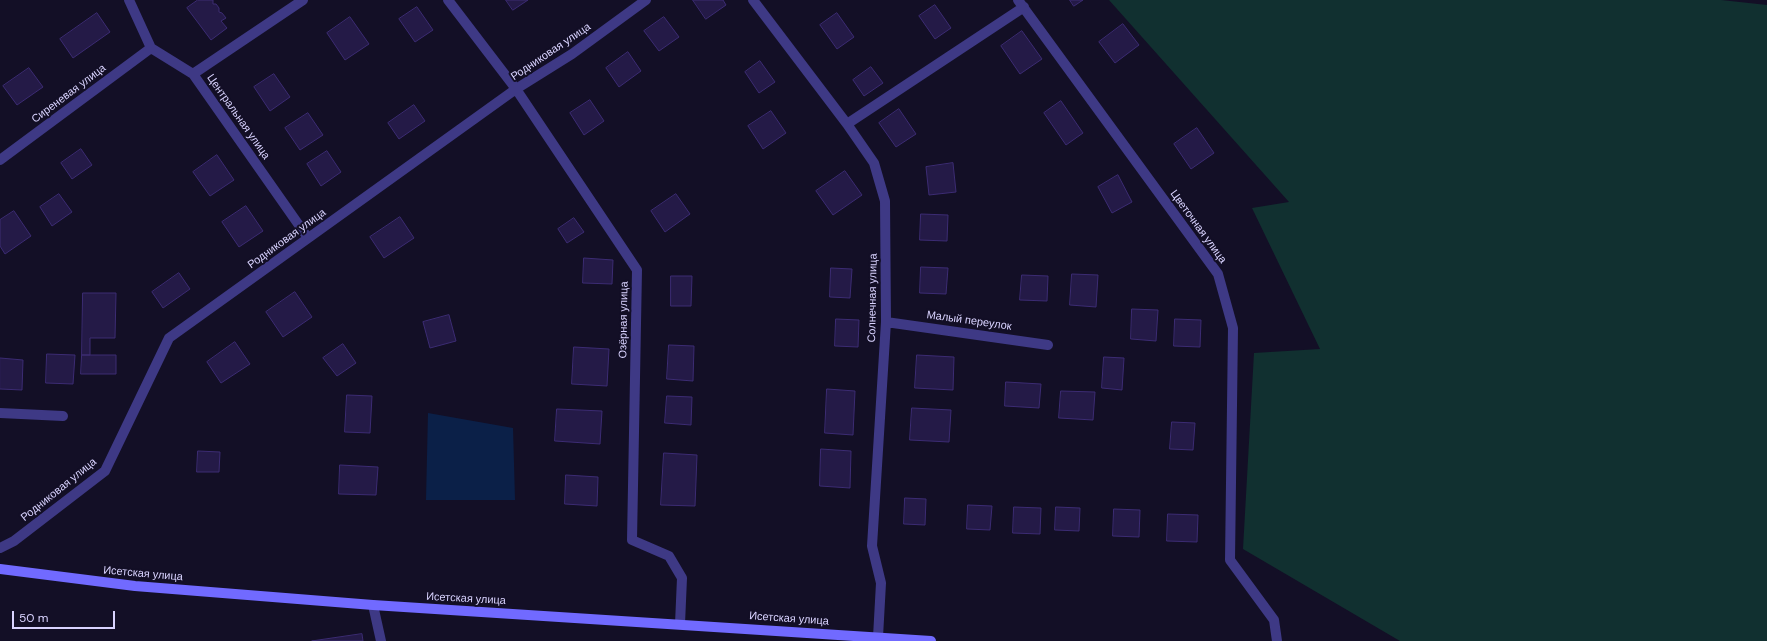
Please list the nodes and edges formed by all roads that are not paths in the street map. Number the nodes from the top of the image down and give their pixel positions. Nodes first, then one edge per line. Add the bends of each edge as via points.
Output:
1 (129, 0) edge
2 (303, 0) edge
3 (448, 0) edge
4 (646, 0) edge
5 (753, 0) edge
6 (1021, 4) edge
7 (151, 48) junction
8 (193, 74) junction
9 (516, 89) junction
10 (847, 124) junction
11 (0, 160) edge
12 (308, 238) junction
13 (886, 322) junction
14 (1048, 345) dead end
15 (0, 413) edge
16 (63, 416) dead end
17 (0, 548) edge
18 (0, 569) edge
19 (373, 605) junction
20 (680, 624) junction
21 (878, 637) junction
22 (381, 641) edge
23 (931, 641) edge
24 (1277, 641) edge

1 - 7 street
2 - 8 street
3 - 9 street, Озёрная улица
4 - 9 street, Родниковая улица via 572,54
5 - 10 street, Солнечная улица
6 - 10 street
6 - 24 street, Цветочная улица via 1218,274 1233,328 1230,560 1274,620
7 - 8 street, Центральная улица
7 - 11 street, Сиреневая улица
8 - 12 street, Центральная улица
9 - 12 street, Родниковая улица
9 - 20 street, Озёрная улица via 637,270 632,540 669,556 682,578
10 - 13 street, Солнечная улица via 874,163 885,201
12 - 17 street, Родниковая улица via 169,338 105,471 14,541
13 - 14 street, Малый переулок
13 - 21 street, Солнечная улица via 872,546 881,583
15 - 16 street
18 - 19 main road, Исетская улица via 135,586
19 - 20 main road, Исетская улица
19 - 22 street
20 - 21 main road, Исетская улица
21 - 23 main road, Исетская улица

